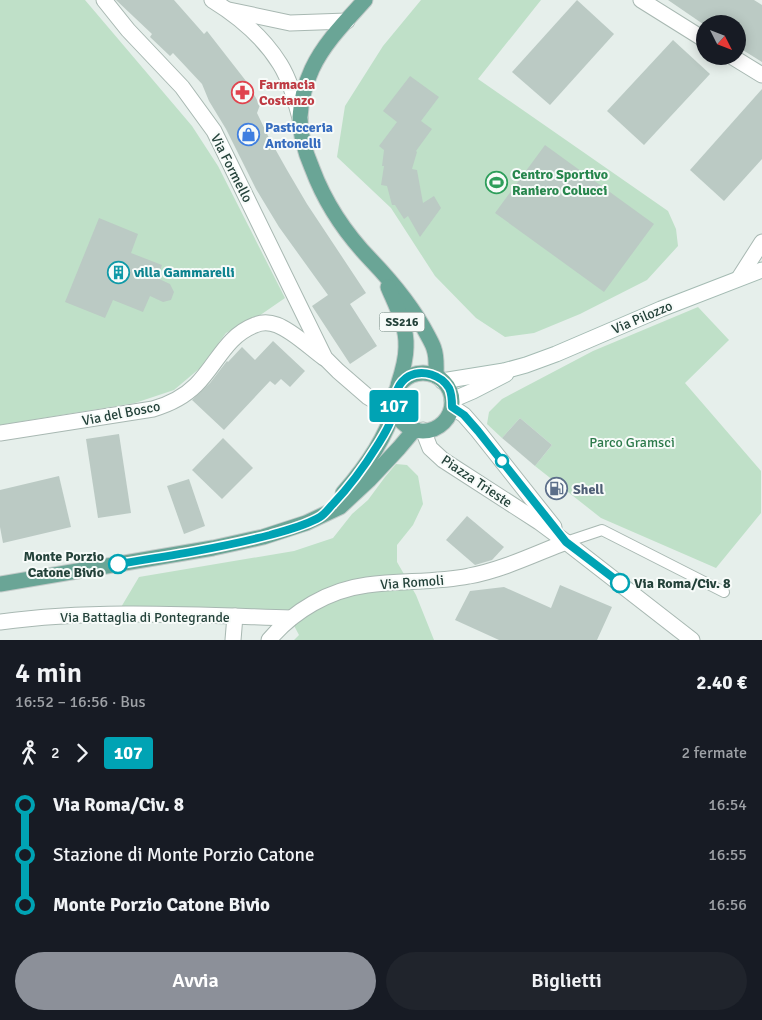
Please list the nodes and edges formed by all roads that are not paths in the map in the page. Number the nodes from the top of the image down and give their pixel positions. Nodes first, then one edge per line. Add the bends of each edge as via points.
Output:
1 (104, 0) edge
2 (212, 0) edge
3 (365, 0) edge
4 (641, 0) edge
5 (228, 9) junction
6 (347, 21) junction
7 (696, 34) edge
8 (746, 65) edge
9 (762, 75) edge
10 (300, 118) junction
11 (762, 242) edge
12 (371, 261) junction
13 (762, 270) edge
14 (739, 278) junction
15 (328, 360) junction
16 (523, 365) junction
17 (439, 378) junction
18 (395, 400) junction
19 (452, 403) junction
20 (419, 430) junction
21 (0, 433) edge
22 (322, 516) junction
23 (566, 542) junction
24 (0, 584) edge
25 (724, 592) dead end
26 (235, 616) junction
27 (290, 618) junction
28 (0, 622) edge
29 (233, 640) edge
30 (269, 640) edge
31 (692, 640) edge

1 - 15 street, Via Formello via 182,87 214,131
2 - 5 street
3 - 6 main road, SS216
4 - 7 street
5 - 6 street via 290,22
5 - 10 street via 256,35 280,65
6 - 10 main road, SS216 via 312,68
8 - 9 street
10 - 12 main road, SS216 via 306,153 324,196 340,223
11 - 14 street
12 - 17 main road, SS216 via 421,323 434,350
12 - 18 main road, SS216 via 386,282 405,332 404,366
13 - 14 street, Via Pilozzo
14 - 16 street, Via Pilozzo
15 - 18 street via 378,403
15 - 21 street, Via del Bosco via 279,326 262,323 233,338 196,385 173,402 153,409
16 - 17 street, Via Pilozzo
16 - 19 street, Via Pilozzo
17 - 18 main road via 428,373 409,376 402,382
17 - 19 main road via 448,388
18 - 20 main road via 401,422
18 - 22 main road, SS216 via 390,422 365,465
19 - 20 main road via 446,419 439,425
19 - 23 street, Piazza Trieste
20 - 22 main road, SS216 via 356,493 340,507
20 - 23 street, Piazza Trieste via 430,448 443,460
22 - 24 main road, SS216 via 281,532 222,546
23 - 25 lane via 602,530
23 - 27 street, Via Romoli via 495,570 470,576 352,588 332,594
23 - 31 street
26 - 27 street, Via Battaglia di Pontegrande
26 - 28 street, Via Battaglia di Pontegrande via 99,615
26 - 29 street
27 - 30 street, Via Romoli

